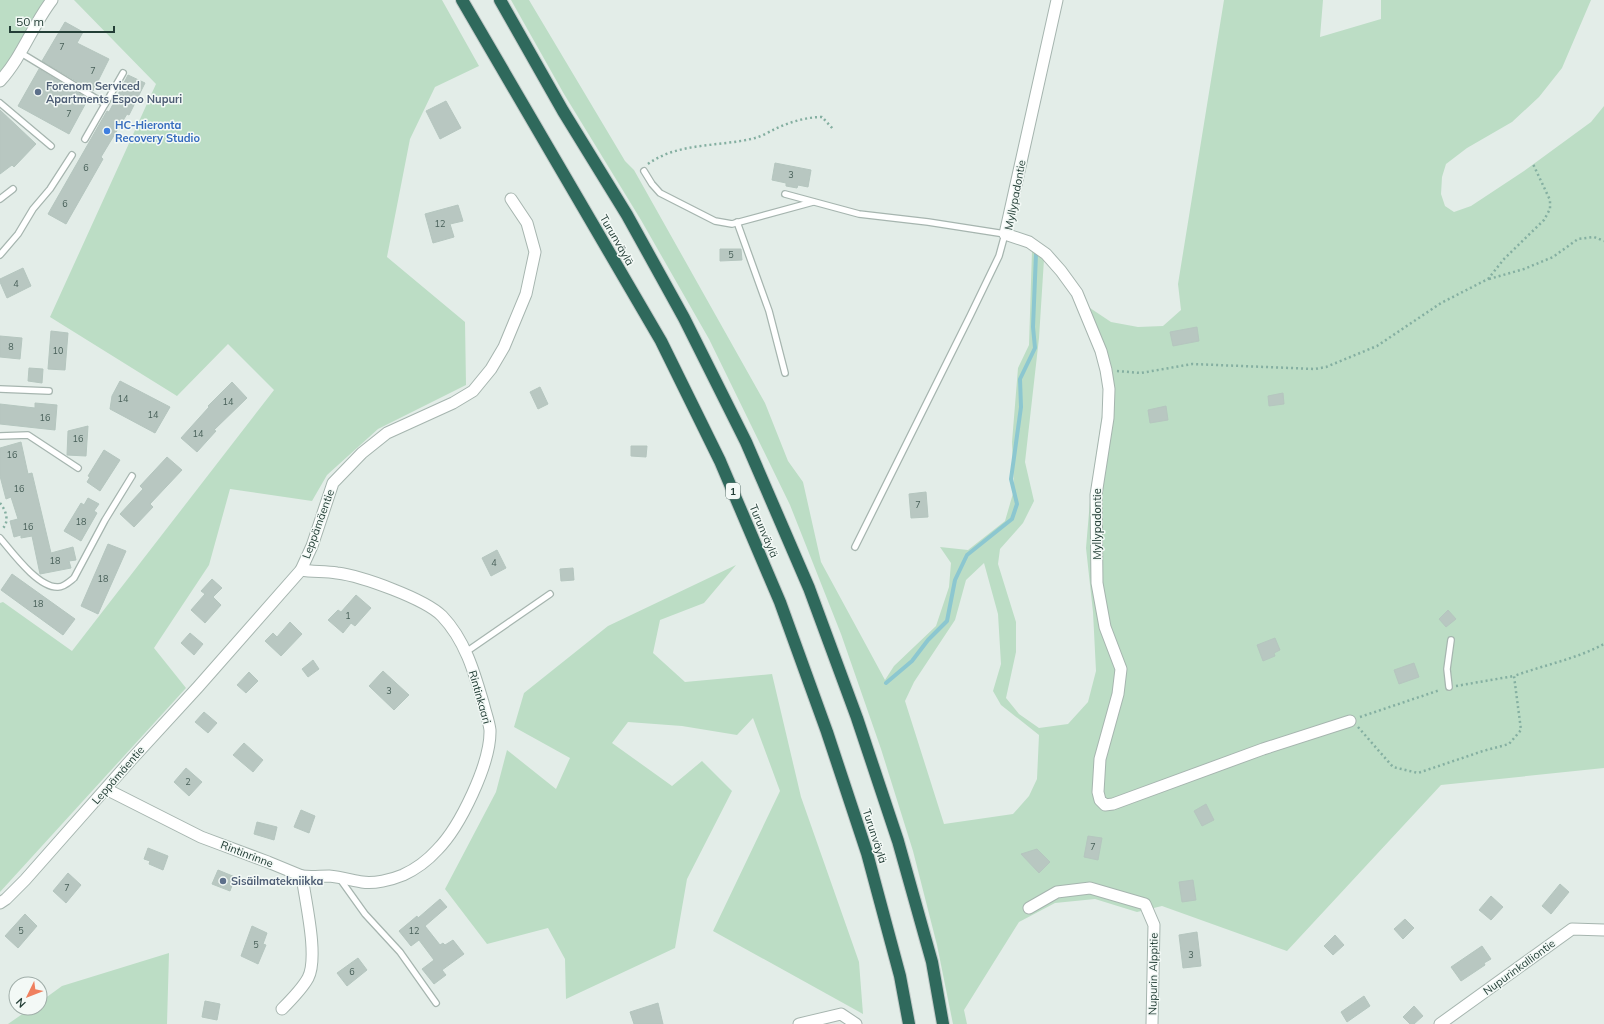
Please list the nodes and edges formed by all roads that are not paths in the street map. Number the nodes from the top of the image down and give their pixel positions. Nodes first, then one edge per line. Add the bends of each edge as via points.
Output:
1 (52, 0) edge
2 (462, 0) edge
3 (500, 0) edge
4 (1057, 0) edge
5 (21, 53) junction
6 (123, 73) dead end
7 (0, 81) edge
8 (0, 103) edge
9 (105, 104) junction
10 (85, 139) dead end
11 (51, 146) dead end
12 (72, 155) dead end
13 (644, 171) road end
14 (13, 189) dead end
15 (786, 194) dead end
16 (0, 198) edge
17 (511, 200) dead end
18 (814, 202) junction
19 (736, 222) junction
20 (1005, 234) junction
21 (0, 254) edge
22 (785, 373) dead end
23 (0, 388) edge
24 (49, 391) dead end
25 (0, 436) edge
26 (78, 468) dead end
27 (132, 476) dead end
28 (0, 538) edge
29 (855, 547) dead end
30 (301, 570) junction
31 (550, 594) dead end
32 (1451, 640) dead end
33 (466, 652) junction
34 (1449, 687) road end
35 (1350, 721) road end
36 (106, 789) junction
37 (302, 876) junction
38 (339, 877) junction
39 (0, 903) edge
40 (1029, 908) dead end
41 (1604, 930) edge
42 (436, 1003) dead end
43 (282, 1009) dead end
44 (799, 1024) edge
45 (856, 1024) edge
46 (909, 1024) edge
47 (943, 1024) edge
48 (1152, 1024) edge
49 (1440, 1024) edge

1 - 5 street
2 - 46 highway, Turunväylä / 1 via 661,342 720,461 780,602 872,868 900,976
3 - 47 highway, Turunväylä via 562,111 635,229 684,318 746,442 809,588 857,718 898,841 932,962
4 - 20 street, Myllypadontie
5 - 7 street via 11,70
5 - 9 lane
6 - 9 lane
8 - 11 lane
9 - 10 lane
12 - 21 lane via 18,234
13 - 19 lane via 660,193 715,221 732,224
14 - 16 lane
15 - 18 lane
17 - 30 street, Leppämäentie via 527,223 535,252 526,294 504,347 491,370 474,391 387,432 332,483 312,546
18 - 19 lane
18 - 20 lane via 859,214
19 - 22 lane via 769,311
20 - 29 lane via 999,256
20 - 35 street, Myllypadontie via 1029,242 1046,254 1061,271 1077,293 1106,370 1109,389 1108,418 1096,495 1097,583 1105,627 1121,669 1118,694 1100,759 1100,800 1106,805 1113,804 1263,749
23 - 24 lane
25 - 26 lane via 28,435
27 - 28 lane via 74,578 67,584 59,587 49,586 38,580
30 - 33 street, Rintinkaari via 336,572 361,578 423,602 442,616
30 - 36 street, Leppämäentie
31 - 33 lane
32 - 34 lane via 1447,669
33 - 38 street, Rintinkaari via 490,729 486,758 477,786 463,811 438,850 403,875 383,881 364,882
36 - 37 street, Rintinrinne via 201,837
36 - 39 street, Leppämäentie via 25,880
37 - 38 street, Rintinkaari
37 - 43 street via 312,958 308,977
38 - 42 lane via 366,914 400,952
40 - 48 street, Nupurin Alppitie via 1057,892 1090,888 1145,904 1154,925
41 - 49 street, Nupurinkalliontie via 1572,930
44 - 45 street via 840,1014

